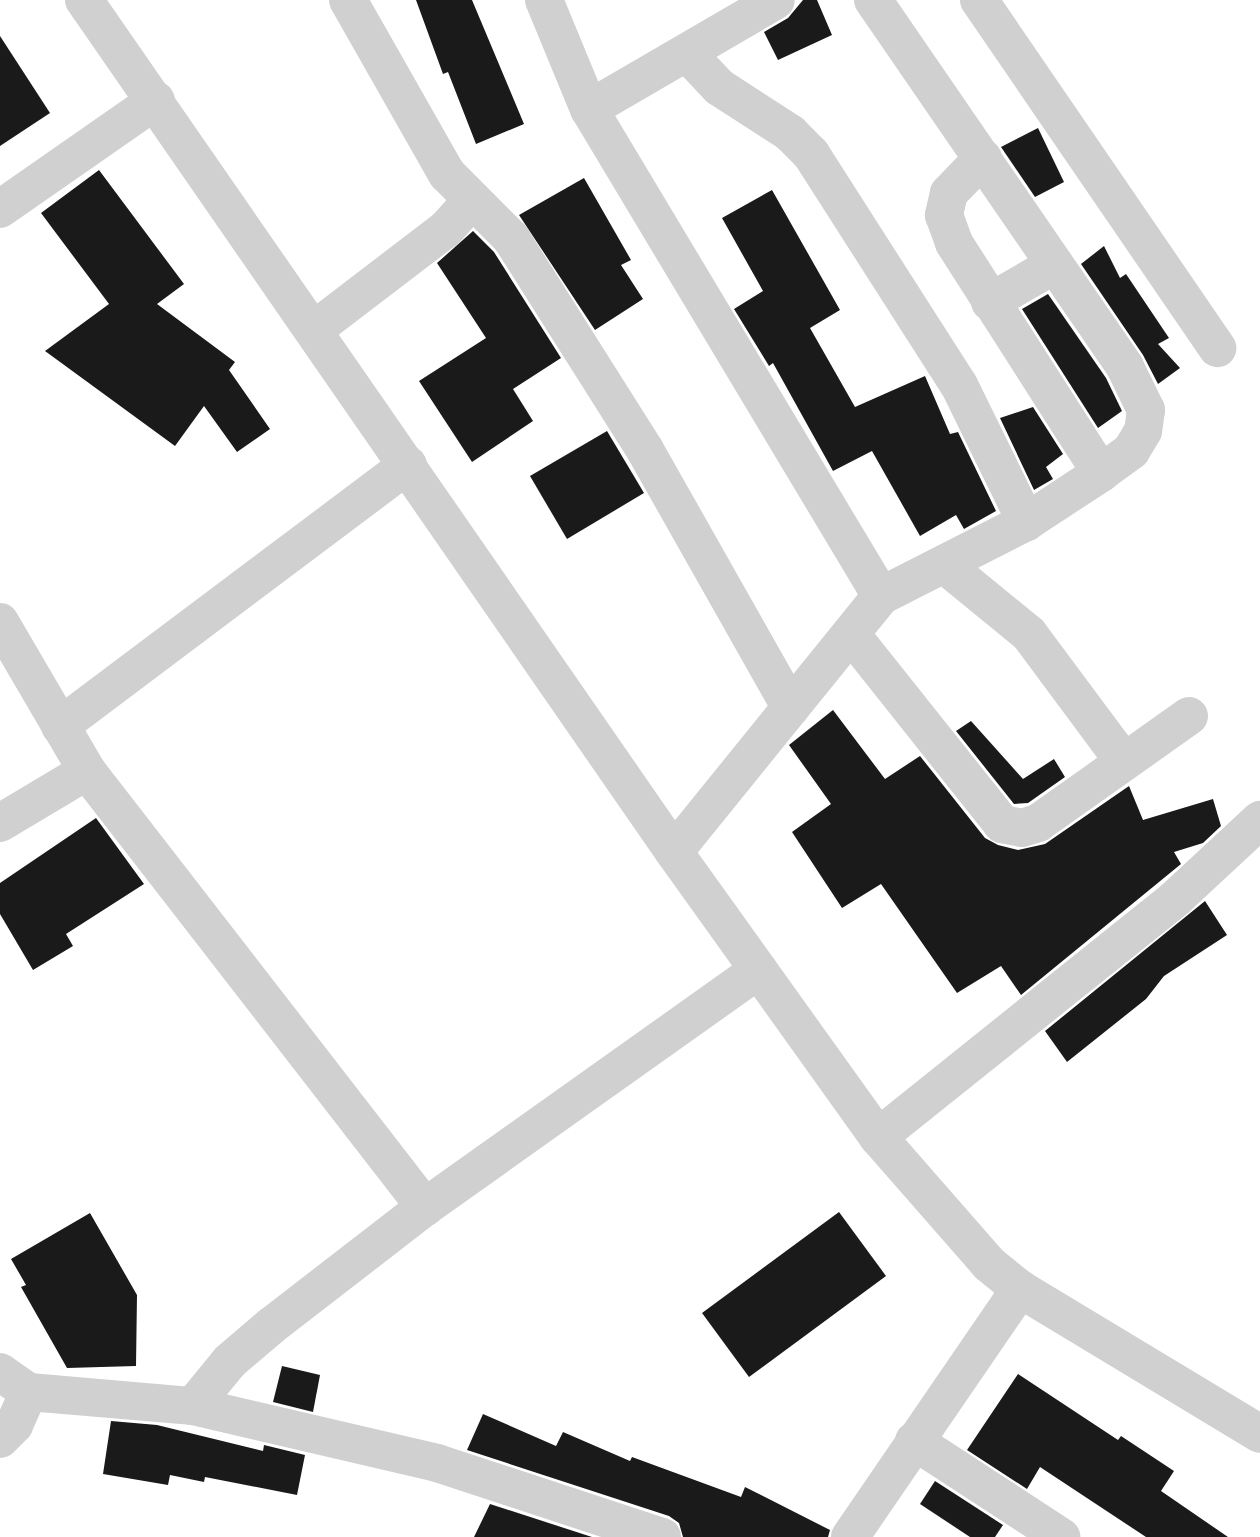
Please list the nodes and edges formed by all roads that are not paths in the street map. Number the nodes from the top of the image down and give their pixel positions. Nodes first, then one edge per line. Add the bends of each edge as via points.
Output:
1 (84, 0) edge
2 (348, 0) edge
3 (544, 0) edge
4 (776, 0) edge
5 (873, 0) edge
6 (979, 0) edge
7 (687, 53) junction
8 (156, 100) junction
9 (589, 109) junction
10 (983, 158) junction
11 (471, 201) junction
12 (0, 209) edge
13 (1054, 265) junction
14 (990, 302) junction
15 (315, 329) junction
16 (1217, 348) dead end
17 (408, 465) junction
18 (1101, 473) junction
19 (1026, 522) junction
20 (946, 566) junction
21 (881, 596) junction
22 (0, 622) edge
23 (851, 634) junction
24 (791, 708) junction
25 (1189, 716) dead end
26 (61, 726) junction
27 (1124, 762) junction
28 (88, 771) junction
29 (1260, 820) edge
30 (0, 823) edge
31 (674, 852) junction
32 (758, 970) junction
33 (878, 1137) junction
34 (425, 1207) junction
35 (1020, 1289) junction
36 (14, 1382) edge
37 (193, 1406) junction
38 (1260, 1434) edge
39 (0, 1438) edge
40 (914, 1441) junction
41 (662, 1537) edge
42 (850, 1537) edge
43 (1061, 1537) edge

1 - 8 street
2 - 11 street via 447,174
3 - 9 street
4 - 7 street
5 - 10 street
6 - 16 street
7 - 9 street
7 - 19 street via 719,88 790,133 811,154 959,385
8 - 12 street
8 - 15 street
9 - 21 street
10 - 13 street
10 - 14 street via 949,192 944,215 954,243
11 - 15 street via 446,229
11 - 24 street via 511,238 631,426
13 - 14 street
13 - 18 street via 1125,367 1146,410 1143,431 1131,451
14 - 18 street
15 - 17 street
17 - 26 street
17 - 31 street
18 - 19 street
19 - 20 street
20 - 21 street
20 - 27 street via 1028,634
21 - 23 street
22 - 26 street
23 - 24 street
23 - 27 street via 1002,824 1022,828 1038,823
24 - 31 street
25 - 27 street
26 - 28 street
28 - 30 street
28 - 34 street
29 - 33 street via 1176,898
31 - 32 street
32 - 33 street
32 - 34 street
33 - 35 street via 989,1264
34 - 37 street via 230,1361
35 - 38 street
35 - 40 street
36 - 37 street
36 - 39 street via 14,1424
37 - 41 street via 437,1463
40 - 42 street
40 - 43 street

